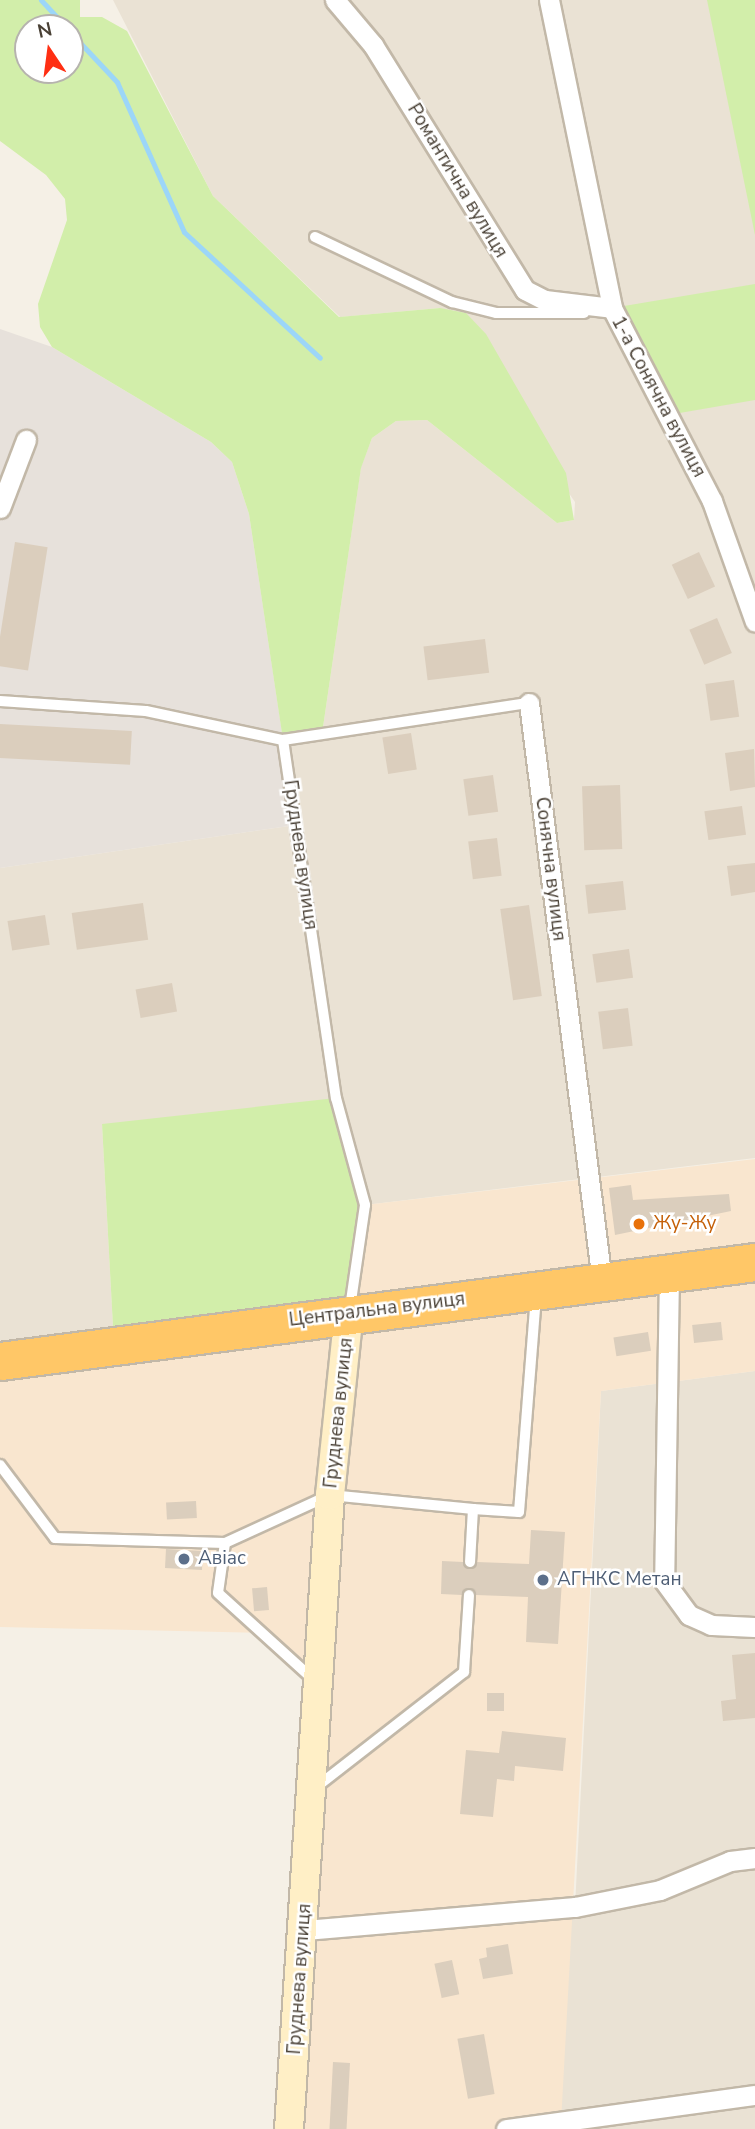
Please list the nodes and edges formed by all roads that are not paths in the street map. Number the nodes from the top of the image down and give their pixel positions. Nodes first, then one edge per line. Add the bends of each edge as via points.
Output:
1 (334, 0) edge
2 (549, 0) edge
3 (315, 237) dead end
4 (612, 309) junction
5 (26, 440) dead end
6 (0, 508) edge
7 (755, 622) edge
8 (0, 701) edge
9 (529, 703) joint
10 (283, 740) junction
11 (755, 1262) edge
12 (669, 1273) junction
13 (602, 1282) junction
14 (537, 1291) junction
15 (349, 1312) junction
16 (0, 1360) edge
17 (0, 1465) edge
18 (330, 1495) junction
19 (473, 1509) junction
20 (225, 1543) junction
21 (470, 1562) dead end
22 (469, 1595) dead end
23 (745, 1628) edge
24 (317, 1683) junction
25 (312, 1790) junction
26 (755, 1858) edge
27 (305, 1930) junction
28 (755, 2095) edge
29 (289, 2129) edge
30 (506, 2129) edge

1 - 4 street, Романтична вулиця via 373,45 525,290 545,300
2 - 4 street, 1-а Сонячна вулиця
3 - 4 lane via 452,302 496,313
4 - 7 street, 1-а Сонячна вулиця via 706,489
5 - 6 street
8 - 10 lane via 146,711
9 - 10 lane, Сонячна вулиця
9 - 13 street, Сонячна вулиця
10 - 15 lane, Груднева вулиця via 336,1098 365,1205
11 - 12 highway, Центральна вулиця
12 - 13 highway, Центральна вулиця
12 - 23 street via 664,1581 689,1615
13 - 14 highway, Центральна вулиця
14 - 15 highway, Центральна вулиця
14 - 19 lane via 519,1512
15 - 16 highway, Центральна вулиця
15 - 18 street, Груднева вулиця
17 - 20 lane via 55,1538
18 - 19 lane
18 - 20 lane
18 - 24 street, Груднева вулиця
19 - 21 lane
20 - 24 lane via 218,1593
22 - 25 lane via 464,1672
24 - 25 street, Груднева вулиця
25 - 27 street, Груднева вулиця
26 - 27 street via 660,1891 575,1907
27 - 29 street, Груднева вулиця
28 - 30 street

